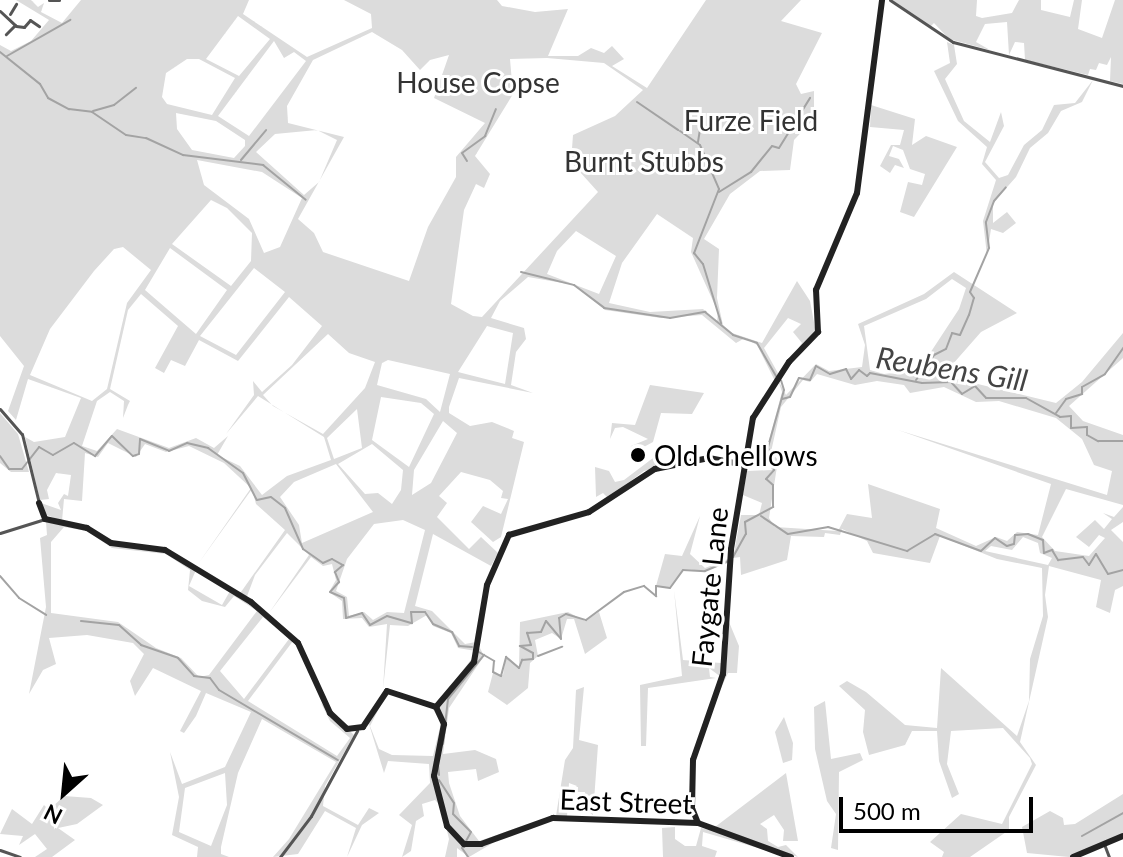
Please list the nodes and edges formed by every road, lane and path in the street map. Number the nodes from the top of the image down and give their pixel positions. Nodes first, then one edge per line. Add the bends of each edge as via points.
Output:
1 (49, 0) edge
2 (59, 0) edge
3 (882, 0) edge
4 (890, 0) edge
5 (14, 6) dead end
6 (0, 11) edge
7 (8, 16) junction
8 (15, 26) junction
9 (39, 26) dead end
10 (6, 34) dead end
11 (1123, 86) edge
12 (0, 409) edge
13 (746, 465) junction
14 (39, 503) joint
15 (45, 519) junction
16 (0, 533) edge
17 (436, 707) junction
18 (357, 731) junction
19 (698, 823) junction
20 (1123, 836) edge
21 (1104, 844) junction
22 (0, 850) edge
23 (20, 857) edge
24 (280, 857) edge
25 (791, 857) edge
26 (1073, 857) edge
27 (1109, 857) edge

1 - 2 street
3 - 13 street, Faygate Lane via 857,196 816,290 817,336 778,378 754,415
4 - 11 street via 953,42
5 - 7 street
6 - 7 street
7 - 8 street
8 - 9 street via 24,27 29,19
8 - 10 street
12 - 14 street via 20,430
13 - 17 street via 709,458 655,469 590,511 509,535 487,585 470,668
13 - 19 street, Faygate Lane via 731,558 723,677 700,729 692,764 692,808
14 - 15 street
15 - 16 street
15 - 18 street via 87,528 111,543 165,550 223,583 294,638 331,716
17 - 18 street via 387,691
17 - 19 street, East Street via 444,724 434,776 445,822 464,844 481,844 553,818
18 - 24 street via 313,812
19 - 25 street, East Street
20 - 21 street
21 - 26 street
21 - 27 street
22 - 23 street

